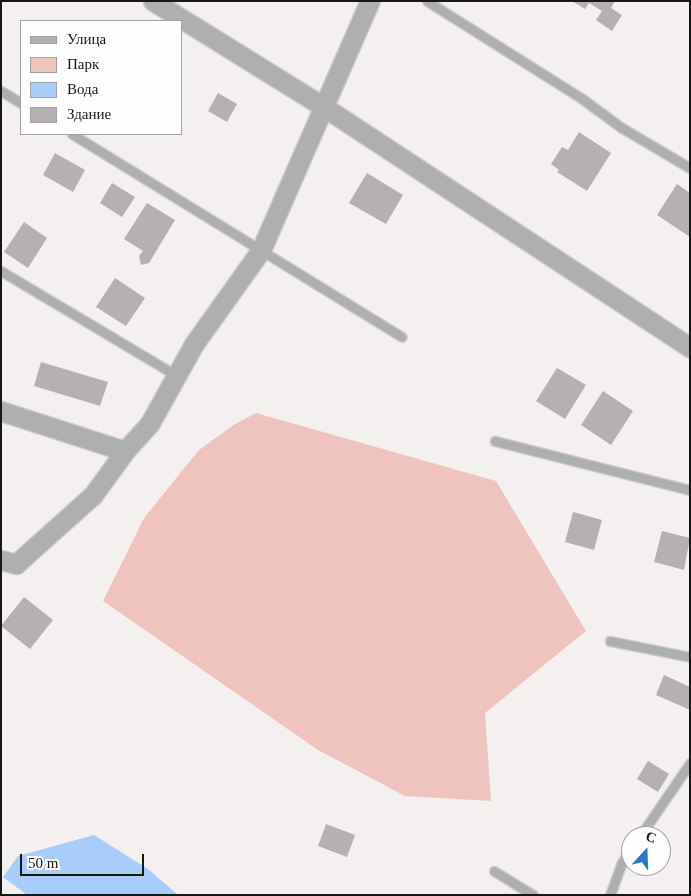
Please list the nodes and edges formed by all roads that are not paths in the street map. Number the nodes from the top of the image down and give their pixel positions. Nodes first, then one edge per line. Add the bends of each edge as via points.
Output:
1 (153, 1) edge
2 (370, 1) edge
3 (427, 1) edge
4 (1, 90) edge
5 (20, 102) edge
6 (324, 107) junction
7 (74, 135) edge
8 (690, 168) edge
9 (261, 250) junction
10 (1, 271) edge
11 (402, 337) dead end
12 (690, 347) edge
13 (178, 376) junction
14 (1, 411) edge
15 (494, 441) dead end
16 (125, 450) junction
17 (690, 490) edge
18 (1, 560) edge
19 (610, 641) dead end
20 (690, 657) edge
21 (690, 763) edge
22 (647, 826) edge
23 (621, 864) edge
24 (494, 871) dead end
25 (533, 895) edge
26 (610, 895) edge

1 - 6 street
2 - 6 street
3 - 8 lane via 581,98 622,128
4 - 5 lane
6 - 9 street
6 - 12 street
7 - 9 lane
9 - 11 lane
9 - 13 street via 194,344
10 - 13 lane
13 - 16 street via 150,423
14 - 16 street
15 - 17 lane
16 - 18 street via 93,495 16,564
19 - 20 lane
21 - 22 lane
23 - 26 lane
24 - 25 lane

